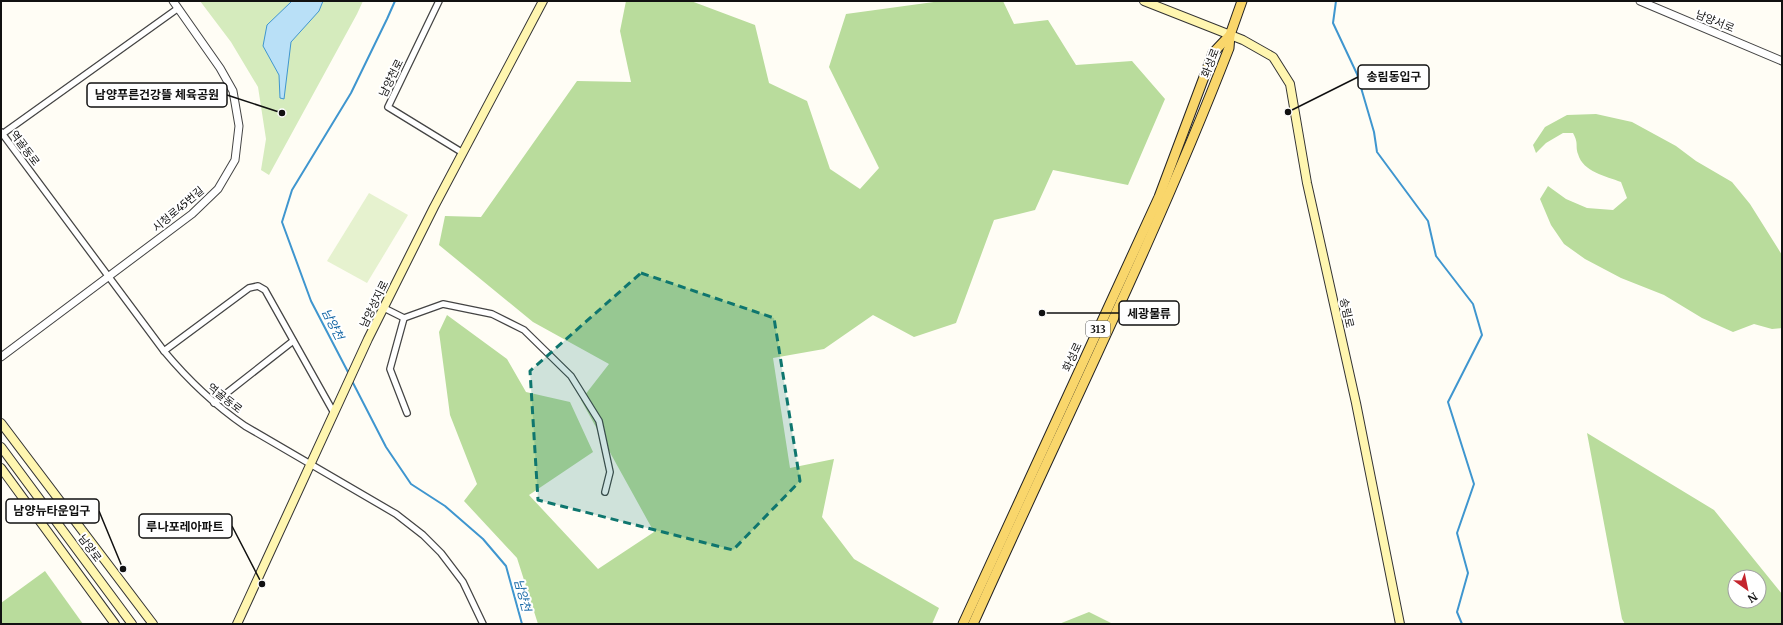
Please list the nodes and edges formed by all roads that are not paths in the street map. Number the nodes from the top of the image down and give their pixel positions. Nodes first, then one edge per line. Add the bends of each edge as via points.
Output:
1 (173, 1) edge
2 (439, 1) edge
3 (543, 1) edge
4 (1144, 1) edge
5 (1242, 1) edge
6 (1640, 1) edge
7 (177, 9) junction
8 (1230, 35) junction
9 (1782, 61) edge
10 (1, 133) edge
11 (463, 153) junction
12 (110, 277) junction
13 (384, 308) junction
14 (404, 318) junction
15 (293, 341) junction
16 (164, 351) junction
17 (1, 358) edge
18 (214, 403) junction
19 (334, 413) junction
20 (407, 413) dead end
21 (1, 422) edge
22 (1, 447) edge
23 (311, 464) junction
24 (1, 468) edge
25 (605, 492) dead end
26 (241, 616) junction
27 (115, 624) edge
28 (132, 624) edge
29 (153, 624) edge
30 (233, 624) edge
31 (237, 624) edge
32 (483, 624) edge
33 (963, 624) edge
34 (973, 624) edge
35 (1400, 624) edge

1 - 7 street, 시청로45번길
2 - 11 street, 남양천로 via 388,107
3 - 11 main road, 남양성지로
4 - 8 main road, 송림로
5 - 8 main road, 화성로
6 - 9 street, 남양서로
7 - 10 street
7 - 12 street, 시청로45번길 via 220,68 233,91 239,126 235,160 218,189 192,214
8 - 33 main road, 화성로 / 313 via 1213,53 1159,197
8 - 34 main road, 화성로 / 313 via 1229,48 1174,184
8 - 35 main road, 송림로 via 1273,57 1290,84 1307,183 1356,403
10 - 12 street, 역골동로
11 - 13 main road, 남양성지로
12 - 16 street, 역골동로
12 - 17 street, 시청로45번길
13 - 14 street
13 - 19 main road, 남양성지로
14 - 20 street via 390,368
14 - 25 street via 443,304 492,314 524,330 571,376 599,421 610,472
15 - 16 street via 265,290 258,286 249,288
15 - 18 street
15 - 19 street
16 - 18 street, 역골동로 via 193,385
18 - 23 street, 역골동로 via 245,426
19 - 23 main road, 남양성지로
21 - 29 main road
22 - 28 main road, 남양로
23 - 26 main road, 남양성지로
23 - 32 street, 역골동로 via 396,514 423,535 441,553 463,582
24 - 27 main road
26 - 30 main road
26 - 31 main road, 남양성지로

